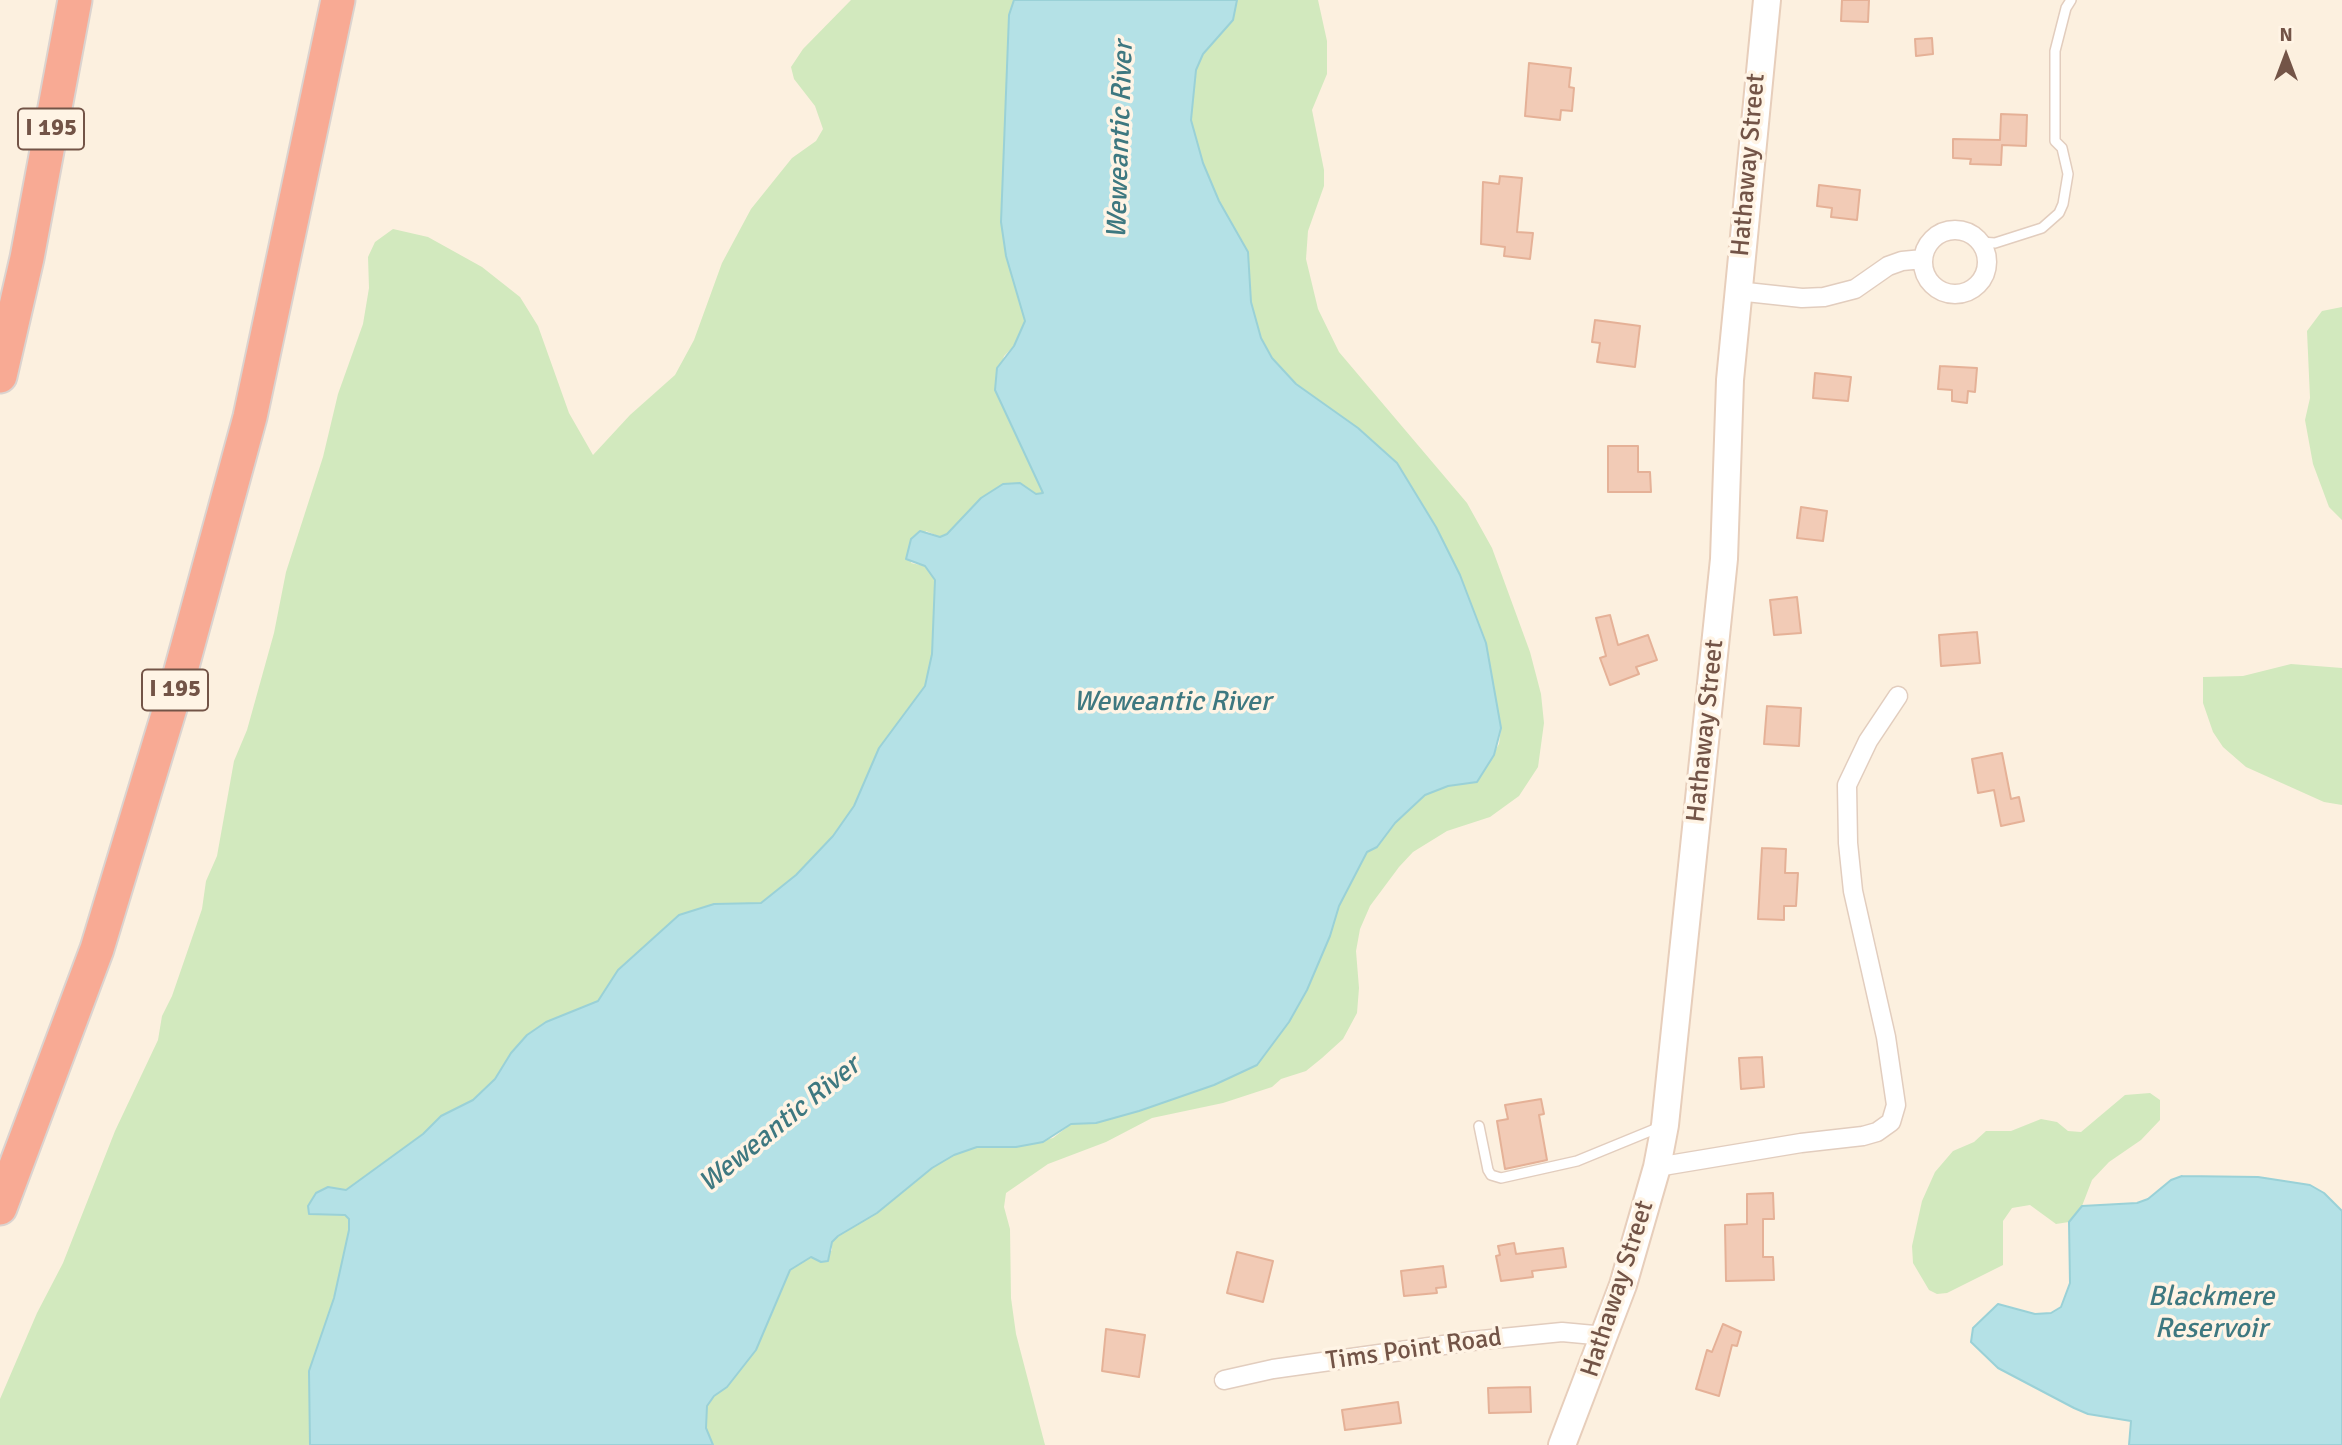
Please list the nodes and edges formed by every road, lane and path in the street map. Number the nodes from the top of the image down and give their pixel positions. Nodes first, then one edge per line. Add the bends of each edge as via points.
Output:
1 (75, 0) edge
2 (338, 0) edge
3 (1767, 0) edge
4 (2071, 0) edge
5 (1980, 242) junction
6 (1923, 259) junction
7 (1737, 291) junction
8 (0, 376) edge
9 (1898, 696) dead end
10 (1665, 1125) junction
11 (1479, 1126) dead end
12 (1657, 1167) junction
13 (0, 1208) edge
14 (1605, 1336) junction
15 (1224, 1380) dead end
16 (1562, 1445) edge

1 - 8 highway, I 195
2 - 13 highway, I 195 via 250,417 177,685 97,949
3 - 7 street, Hathaway Street
4 - 5 lane via 2055,51 2055,141 2062,148 2068,174 2063,204 2059,213 2035,231 1995,243
5 - 6 street via 1951,230 1932,240
5 - 6 street via 1987,261 1985,271 1973,288 1964,292 1953,294 1934,286
6 - 7 street via 1888,266 1855,289 1825,297
7 - 10 street, Hathaway Street via 1724,559
9 - 12 street via 1868,741 1847,785 1853,891 1886,1037 1896,1105 1891,1122 1864,1136
10 - 11 lane via 1577,1161 1501,1178 1488,1170
10 - 12 street, Hathaway Street
12 - 14 street, Hathaway Street
14 - 15 street, Tims Point Road via 1562,1332 1472,1341
14 - 16 street, Hathaway Street

